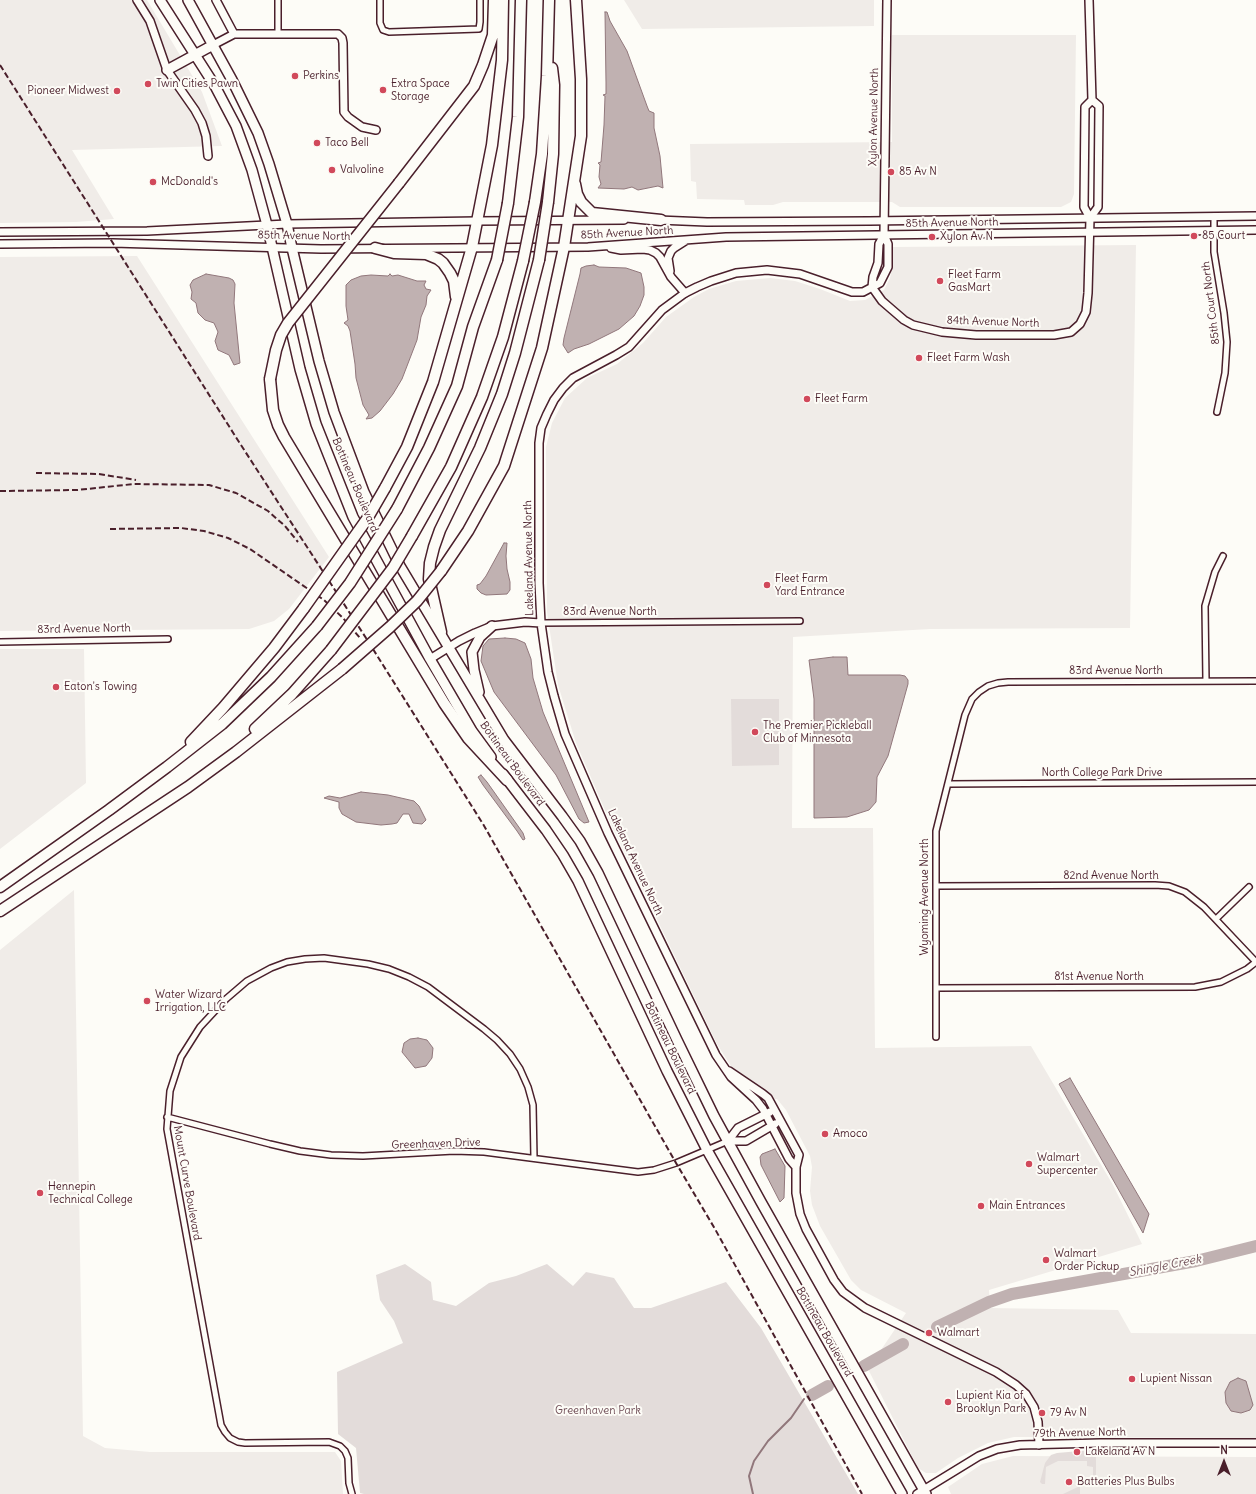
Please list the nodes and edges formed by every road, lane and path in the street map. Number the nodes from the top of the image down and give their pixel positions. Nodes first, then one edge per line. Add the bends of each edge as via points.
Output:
1 (138, 0) edge
2 (160, 0) edge
3 (188, 0) edge
4 (216, 0) edge
5 (278, 0) edge
6 (380, 0) edge
7 (480, 0) edge
8 (494, 0) edge
9 (503, 0) edge
10 (521, 0) edge
11 (549, 0) edge
12 (576, 0) edge
13 (886, 0) edge
14 (1089, 0) edge
15 (278, 33) junction
16 (234, 34) junction
17 (548, 35) junction
18 (213, 45) junction
19 (195, 55) junction
20 (167, 70) junction
21 (1092, 100) junction
22 (376, 130) dead end
23 (208, 156) dead end
24 (574, 182) junction
25 (1214, 216) junction
26 (1256, 216) edge
27 (1090, 218) junction
28 (661, 220) junction
29 (884, 220) junction
30 (477, 221) junction
31 (567, 221) junction
32 (287, 224) junction
33 (267, 225) junction
34 (1256, 230) edge
35 (1214, 231) junction
36 (0, 232) edge
37 (12, 232) junction
38 (1089, 232) junction
39 (884, 235) junction
40 (687, 240) junction
41 (0, 244) edge
42 (12, 244) junction
43 (600, 246) junction
44 (272, 247) junction
45 (472, 247) junction
46 (564, 247) junction
47 (292, 248) junction
48 (375, 248) junction
49 (671, 277) junction
50 (872, 287) junction
51 (685, 293) junction
52 (456, 302) junction
53 (1217, 412) dead end
54 (1223, 556) dead end
55 (800, 621) dead end
56 (541, 623) junction
57 (492, 626) junction
58 (441, 632) junction
59 (168, 639) dead end
60 (0, 642) edge
61 (448, 648) junction
62 (430, 659) junction
63 (1206, 681) junction
64 (1256, 681) edge
65 (979, 692) joint
66 (481, 701) junction
67 (167, 767) junction
68 (507, 780) junction
69 (1256, 782) edge
70 (948, 784) junction
71 (188, 787) junction
72 (936, 886) junction
73 (0, 887) edge
74 (1249, 887) dead end
75 (0, 912) edge
76 (1216, 919) junction
77 (1256, 962) edge
78 (936, 988) junction
79 (936, 1037) dead end
80 (728, 1070) junction
81 (774, 1110) junction
82 (766, 1114) junction
83 (167, 1117) junction
84 (780, 1121) junction
85 (772, 1126) junction
86 (728, 1141) junction
87 (707, 1150) junction
88 (534, 1158) junction
89 (796, 1167) junction
90 (1256, 1443) edge
91 (1039, 1445) junction
92 (922, 1493) edge
93 (352, 1494) edge
94 (902, 1494) edge

1 - 20 street via 150,21
2 - 19 highway, Bottineau Boulevard
3 - 18 highway, Bottineau Boulevard
4 - 16 street
5 - 15 street
6 - 7 street via 380,23 383,30 389,32 478,30
8 - 68 highway, bridge via 493,35 474,86 288,323 276,350 270,379 273,410 284,437 444,703 468,738
9 - 30 highway via 502,60 493,139
10 - 67 highway, bridge via 518,117 508,202 497,260 473,327 457,386 429,448 397,509 350,583 317,626 248,700
11 - 17 highway
12 - 24 highway via 581,79 581,136
13 - 29 street, Xylon Avenue North
14 - 21 street
15 - 16 street
15 - 22 street via 338,34 343,43 344,112 362,127
16 - 18 street
17 - 58 highway, bridge via 554,85 553,154 539,260 502,394 434,547 429,579
17 - 71 highway, bridge via 542,154 524,261 503,337 482,397 451,467 392,568 331,650 287,699
18 - 19 highway
18 - 32 highway, Bottineau Boulevard via 258,133
19 - 20 highway
19 - 33 highway, Bottineau Boulevard via 236,126 252,170
20 - 23 street via 196,110 206,136
21 - 27 street via 1085,107 1084,207
21 - 27 street via 1099,106 1098,207
24 - 28 highway via 581,202 592,213
24 - 31 highway
25 - 26 street, 85th Avenue North
25 - 27 street, 85th Avenue North
25 - 35 street, 85th Court North
27 - 29 street, 85th Avenue North
27 - 38 street
28 - 29 street, 85th Avenue North
28 - 31 street, 85th Avenue North
29 - 39 street, Xylon Avenue North
30 - 31 street, 85th Avenue North
30 - 32 street, 85th Avenue North
30 - 45 highway
31 - 46 highway
32 - 33 street, 85th Avenue North
32 - 47 highway, Bottineau Boulevard
33 - 37 street, 85th Avenue North
33 - 44 highway, Bottineau Boulevard
34 - 35 street, 85th Avenue North
35 - 38 street, 85th Avenue North
35 - 53 street, 85th Court North via 1214,252 1227,342 1225,373
36 - 37 street, 85th Avenue North
37 - 42 street
38 - 39 street, 85th Avenue North
38 - 50 street, 84th Avenue North via 1086,312 1080,324 1071,332 1054,335 976,335 942,332 904,320 882,301
39 - 40 street, 85th Avenue North
39 - 50 street via 879,244 878,263
40 - 43 street, 85th Avenue North
40 - 49 street via 671,251 668,263
41 - 42 street, 85th Avenue North
42 - 44 street, 85th Avenue North via 128,243
43 - 46 street, 85th Avenue North
43 - 49 street via 621,250 650,250 660,257
44 - 47 street, 85th Avenue North
44 - 62 highway, Bottineau Boulevard via 300,369 316,424 353,517
45 - 46 street, 85th Avenue North
45 - 48 street, 85th Avenue North
45 - 52 highway
46 - 71 highway, bridge via 542,348 504,466 468,531 441,572 417,601 342,669
47 - 48 street, 85th Avenue North
47 - 58 highway, Bottineau Boulevard via 319,360 352,463 400,566
48 - 52 highway via 394,253 426,254 438,259 454,281
49 - 51 street
50 - 51 street, Lakeland Avenue North via 863,292 852,292 800,274 767,270 711,280
51 - 56 street, Lakeland Avenue North via 662,310 629,347 573,378 554,400 547,414 541,428 539,443
52 - 67 highway, bridge via 421,416 407,447 363,526 274,648 223,708
54 - 63 street via 1215,572 1205,606
55 - 56 street, 83rd Avenue North
56 - 57 street, 83rd Avenue North
56 - 80 street, Lakeland Avenue North via 548,672 572,750 612,840 702,1027 716,1055
57 - 61 street, 83rd Avenue North
57 - 66 highway via 480,637 472,652
58 - 61 highway, Bottineau Boulevard
59 - 60 street, 83rd Avenue North
61 - 62 street, 83rd Avenue North
61 - 66 highway, Bottineau Boulevard
62 - 68 highway, Bottineau Boulevard via 472,731
63 - 64 street, 83rd Avenue North
63 - 65 street, 83rd Avenue North via 1008,682 988,686
65 - 70 street, Wyoming Avenue North via 972,699 965,715
66 - 86 highway, Bottineau Boulevard via 504,740 580,841 598,873
67 - 73 highway
68 - 87 highway, Bottineau Boulevard via 546,830 578,882
69 - 70 street, North College Park Drive
70 - 72 street, Wyoming Avenue North via 936,831
71 - 75 highway
72 - 76 street, 82nd Avenue North via 1169,886 1194,898
72 - 78 street, Wyoming Avenue North
74 - 76 street
76 - 77 street, 82nd Avenue North
77 - 78 street, 81st Avenue North via 1222,982 1195,987
78 - 79 street, Wyoming Avenue North
80 - 81 street, Lakeland Avenue North via 768,1098
80 - 82 street, Lakeland Avenue North via 731,1077 756,1100
81 - 82 street
81 - 84 street, Lakeland Avenue North
82 - 85 street, Lakeland Avenue North
82 - 86 street via 738,1128
83 - 88 street, Greenhaven Drive via 300,1151 332,1155 363,1156 454,1151
83 - 88 street, Mount Curve Boulevard via 170,1091 181,1056 200,1027 238,988 256,975 287,962 324,958 342,960 389,969 409,977 446,999 497,1040 510,1054 528,1087 533,1105
83 - 93 street, Mount Curve Boulevard via 168,1140 221,1425 230,1438 238,1442 329,1442 340,1446 348,1458
84 - 85 street
84 - 89 street, Lakeland Avenue North via 799,1155
85 - 86 street via 746,1141
85 - 89 street, Lakeland Avenue North
86 - 87 street, Greenhaven Drive
86 - 92 highway, Bottineau Boulevard
87 - 88 street, Greenhaven Drive via 676,1164 646,1172
87 - 94 highway, Bottineau Boulevard
89 - 91 street, Lakeland Avenue North via 796,1193 800,1214 834,1280 843,1292 865,1308 1016,1384 1034,1407 1038,1422
90 - 91 street, 79th Avenue North
91 - 92 street, 79th Avenue North via 997,1449 980,1456

